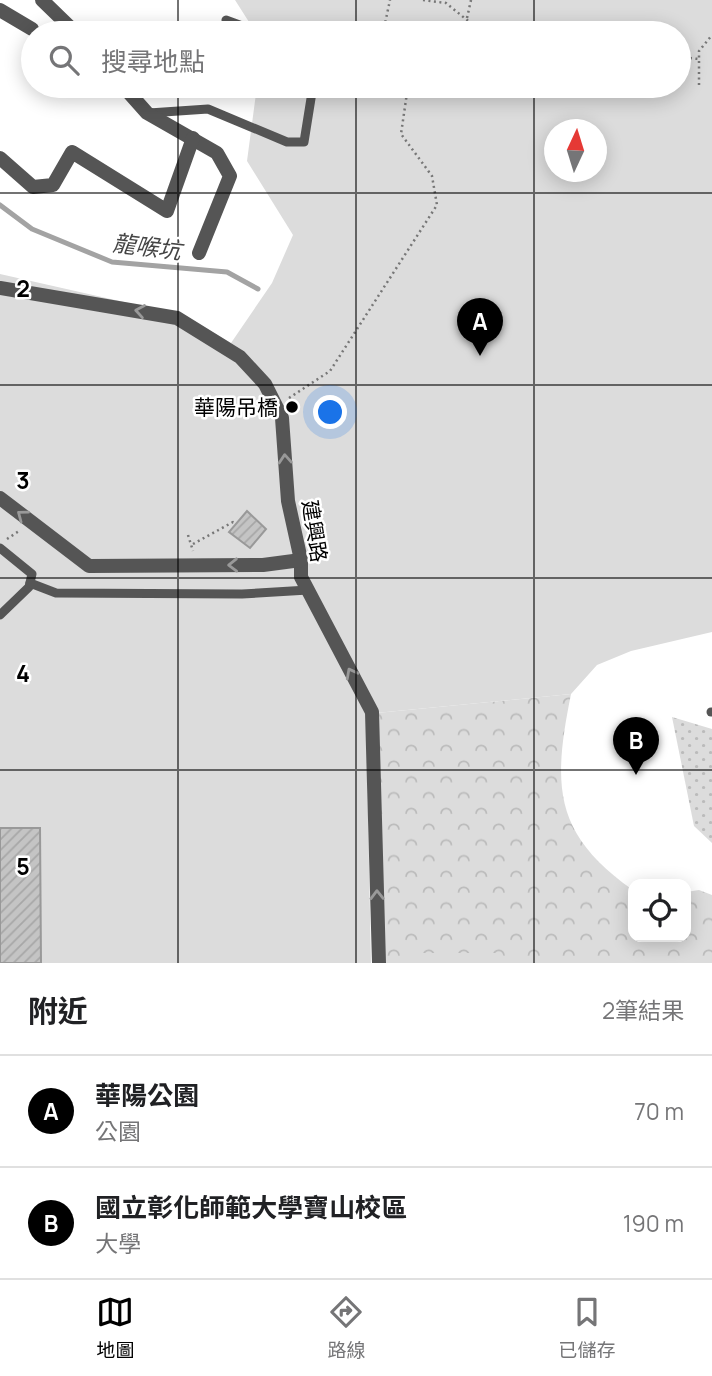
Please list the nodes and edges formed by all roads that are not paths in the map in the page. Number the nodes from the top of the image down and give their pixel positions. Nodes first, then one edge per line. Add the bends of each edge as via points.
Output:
1 (42, 0) edge
2 (0, 10) edge
3 (64, 21) edge
4 (21, 22) edge
5 (134, 98) edge
6 (311, 98) edge
7 (147, 113) junction
8 (193, 138) junction
9 (0, 158) edge
10 (199, 253) dead end
11 (0, 288) edge
12 (0, 498) edge
13 (0, 548) edge
14 (301, 561) junction
15 (30, 583) junction
16 (308, 590) junction
17 (0, 615) edge
18 (379, 963) edge

1 - 3 street
2 - 4 street
5 - 7 street
6 - 7 lane via 304,142 286,142 208,109
7 - 8 street
8 - 9 street via 167,211 72,152 53,186 33,187
8 - 10 street via 217,153 230,176
14 -> 11 street, 建興路 via 288,501 282,418 265,384 240,357 177,318
14 -> 12 street via 89,566
13 - 15 lane via 32,574
14 - 16 street, 建興路 via 301,577
15 - 16 lane via 56,593
15 - 17 lane
18 -> 16 street, 建興路 via 372,712

